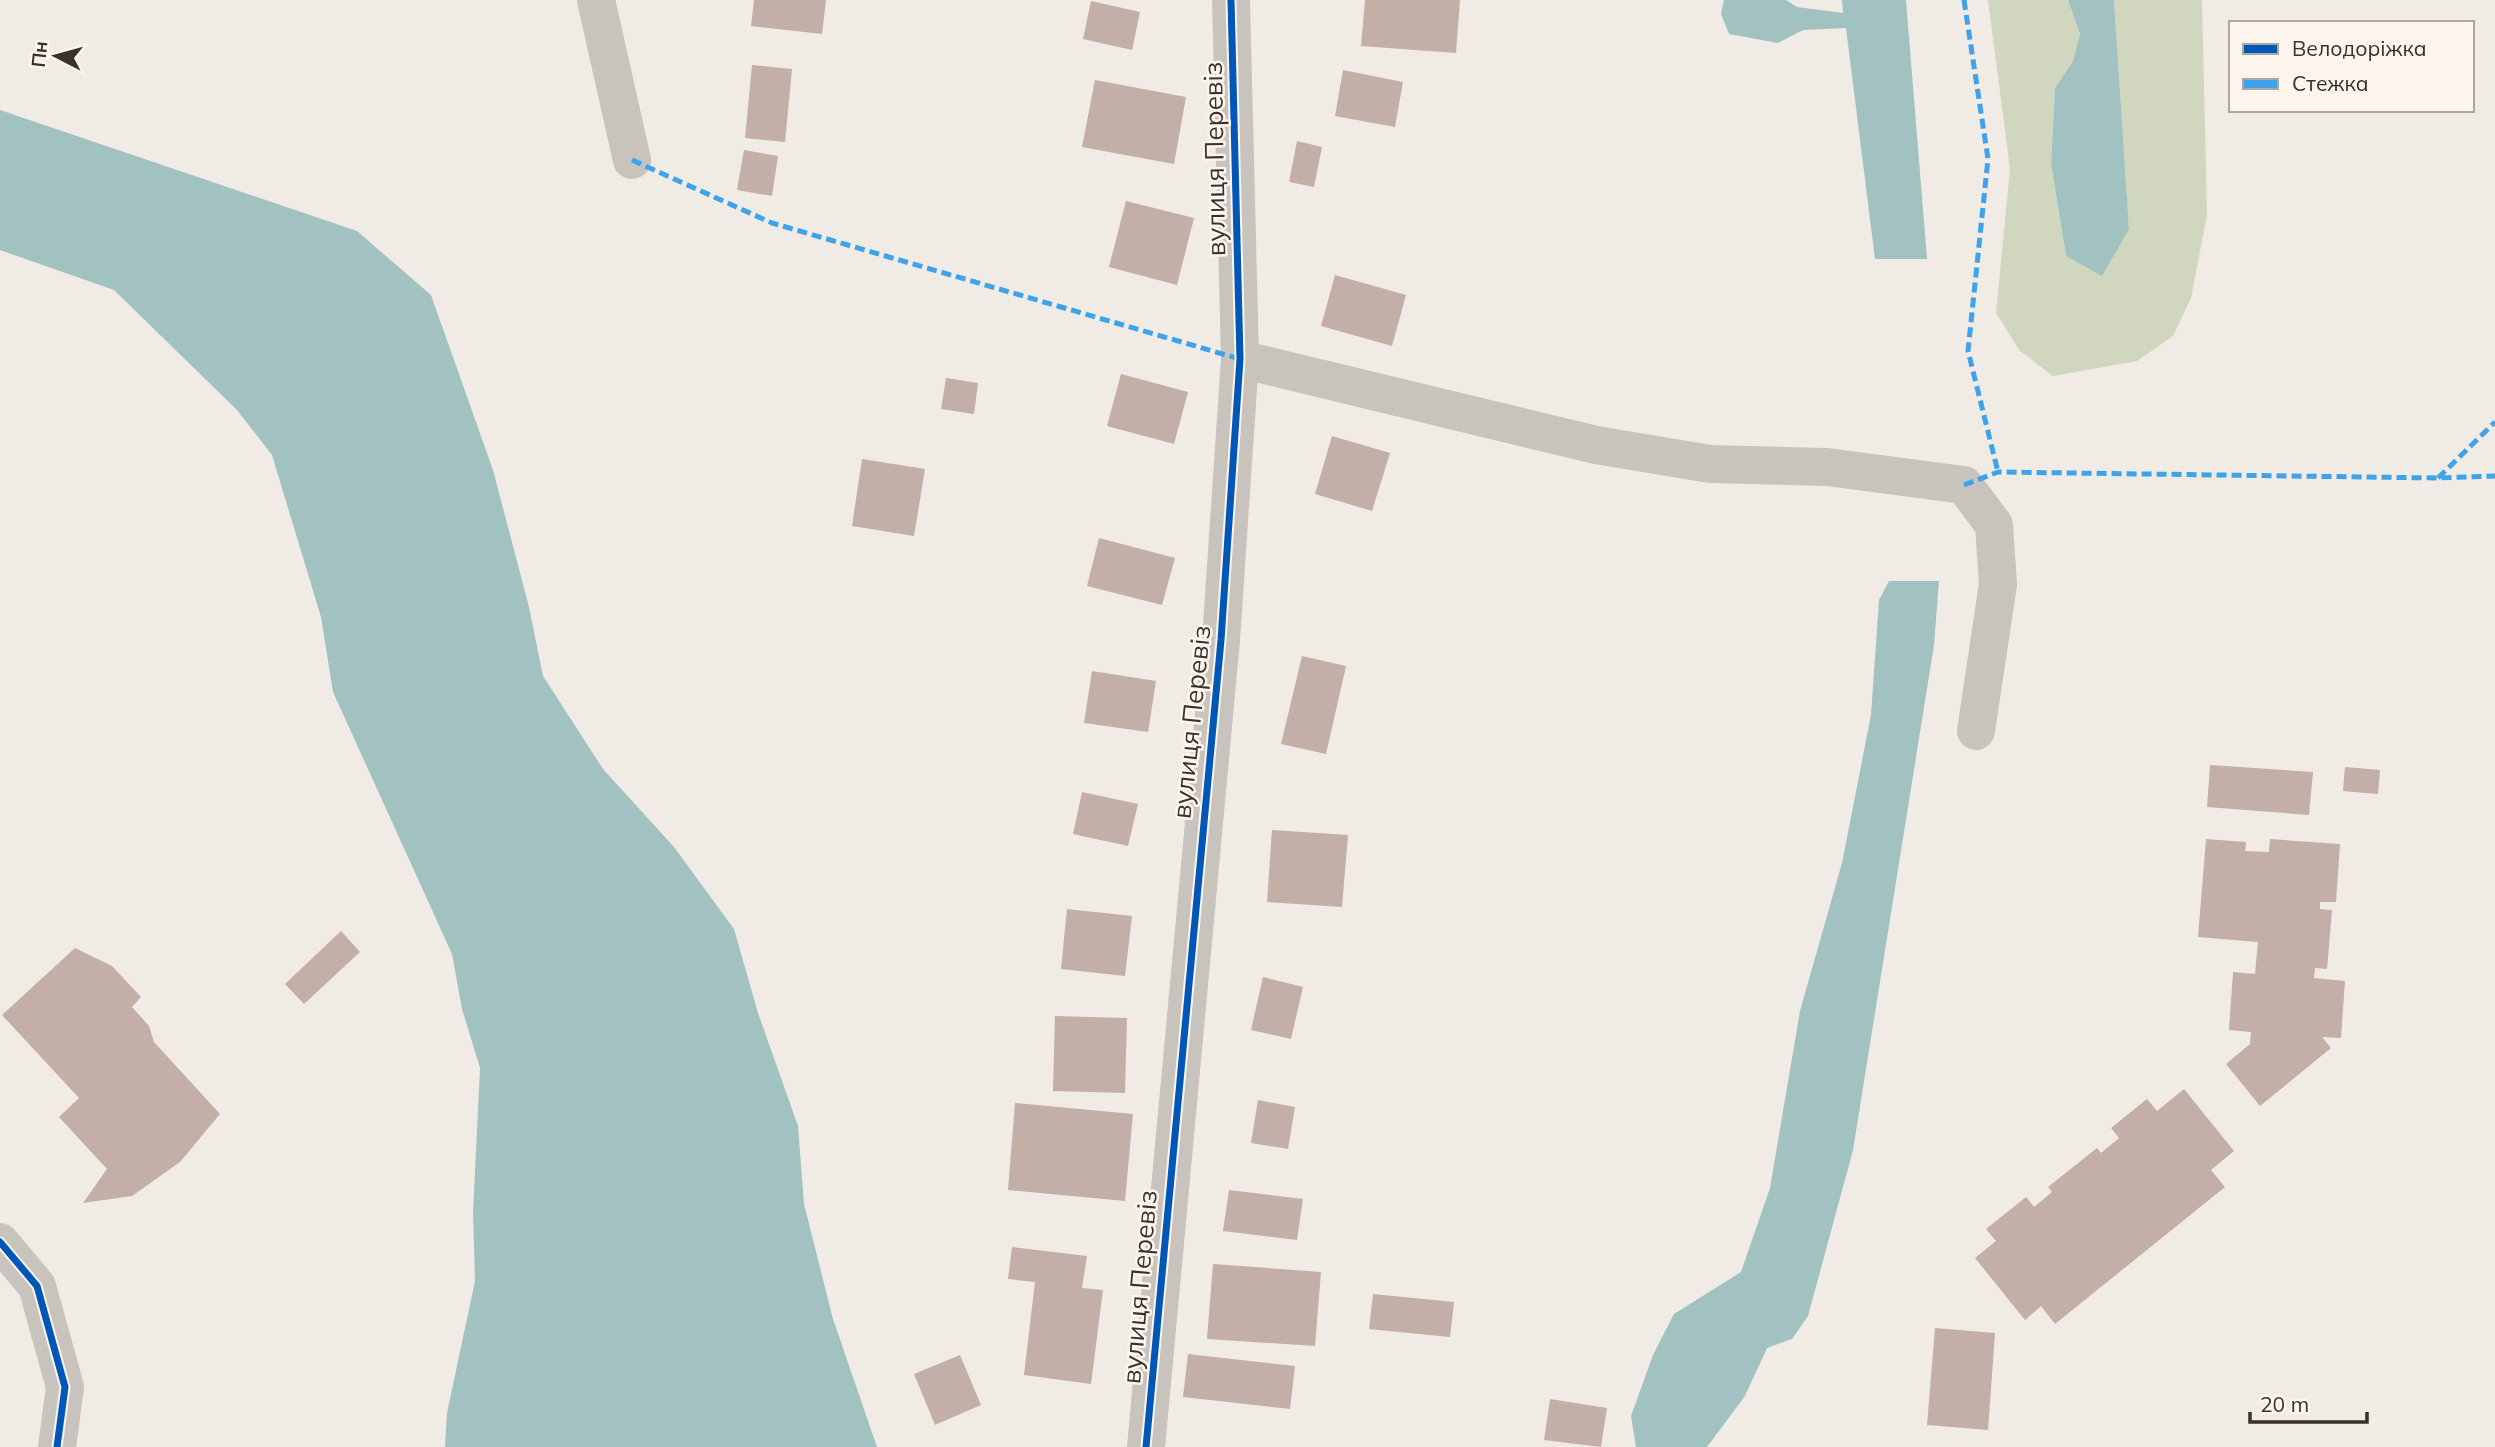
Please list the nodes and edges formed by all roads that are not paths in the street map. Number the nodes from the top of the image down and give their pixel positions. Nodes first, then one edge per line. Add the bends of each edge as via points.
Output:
1 (596, 0) edge
2 (1231, 0) edge
3 (632, 160) dead end
4 (1240, 359) junction
5 (1976, 731) dead end
6 (0, 1242) edge
7 (57, 1447) edge
8 (1146, 1447) edge

1 - 3 street
2 - 4 street, вулиця Перевіз
4 - 5 street via 1596,445 1710,464 1827,467 1964,485 1994,525 1998,584
4 - 8 street, вулиця Перевіз via 1221,640
6 - 7 street via 37,1286 41,1299 65,1387

